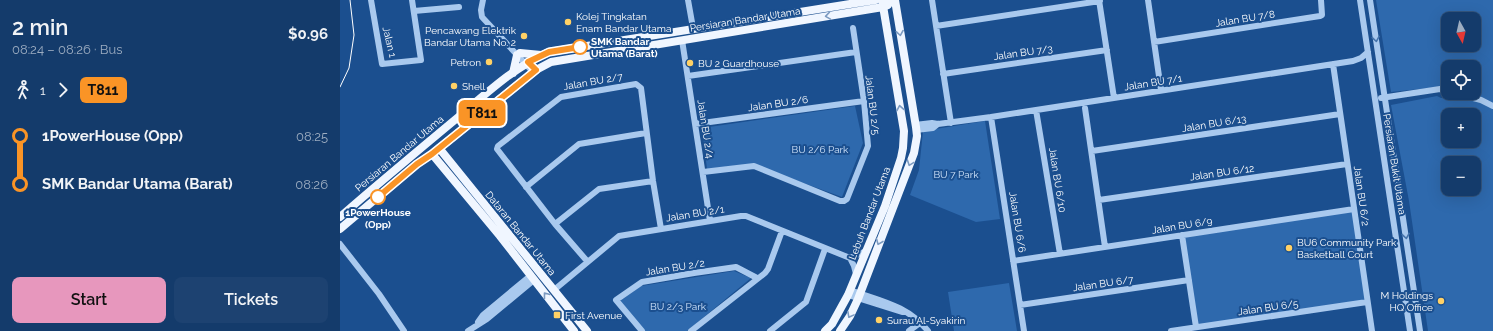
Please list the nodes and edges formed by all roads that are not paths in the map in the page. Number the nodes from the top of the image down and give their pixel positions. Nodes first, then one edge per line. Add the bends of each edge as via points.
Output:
1 (371, 0) edge
2 (412, 0) edge
3 (688, 0) edge
4 (875, 0) edge
5 (932, 0) edge
6 (1099, 0) edge
7 (1148, 0) edge
8 (1321, 0) edge
9 (1360, 0) edge
10 (1370, 0) edge
11 (888, 1) edge
12 (483, 3) edge
13 (867, 4) edge
14 (459, 7) dead end
15 (414, 11) junction
16 (886, 24) junction
17 (936, 26) junction
18 (693, 28) junction
19 (853, 28) dead end
20 (669, 32) junction
21 (703, 36) junction
22 (682, 40) junction
23 (1154, 42) junction
24 (1107, 50) junction
25 (856, 52) junction
26 (1368, 52) junction
27 (519, 54) junction
28 (541, 56) junction
29 (527, 63) junction
30 (1333, 64) junction
31 (534, 71) junction
32 (513, 73) junction
33 (943, 74) junction
34 (688, 76) junction
35 (1441, 89) edge
36 (1161, 90) junction
37 (1114, 98) junction
38 (1385, 98) junction
39 (1375, 99) junction
40 (1481, 100) edge
41 (864, 101) junction
42 (1493, 106) edge
43 (1085, 108) dead end
44 (468, 109) junction
45 (1036, 110) junction
46 (1340, 114) junction
47 (991, 117) junction
48 (951, 123) junction
49 (695, 124) junction
50 (916, 127) junction
51 (646, 133) junction
52 (449, 140) junction
53 (903, 148) junction
54 (434, 150) junction
55 (1092, 151) junction
56 (447, 158) junction
57 (417, 164) junction
58 (1347, 164) junction
59 (444, 169) junction
60 (394, 170) junction
61 (703, 172) junction
62 (462, 176) junction
63 (653, 180) junction
64 (526, 187) junction
65 (1099, 200) junction
66 (1354, 209) junction
67 (340, 216) edge
68 (710, 221) junction
69 (555, 224) junction
70 (340, 229) edge
71 (661, 229) junction
72 (782, 231) junction
73 (1182, 235) junction
74 (341, 243) edge
75 (1105, 247) junction
76 (825, 249) junction
77 (866, 251) junction
78 (1060, 254) junction
79 (850, 258) junction
80 (587, 261) junction
81 (1013, 261) junction
82 (856, 274) junction
83 (532, 278) junction
84 (757, 278) junction
85 (1189, 280) junction
86 (554, 290) junction
87 (849, 293) junction
88 (859, 296) junction
89 (1368, 302) junction
90 (1020, 305) junction
91 (921, 322) junction
92 (1196, 327) junction
93 (404, 331) edge
94 (468, 331) edge
95 (574, 331) edge
96 (587, 331) edge
97 (642, 331) edge
98 (691, 331) edge
99 (770, 331) edge
100 (825, 331) edge
101 (840, 331) edge
102 (909, 331) edge
103 (928, 331) edge
104 (1024, 331) edge
105 (1171, 331) edge
106 (1372, 331) edge
107 (1410, 331) edge
108 (1420, 331) edge

1 - 15 street, Jalan 1 via 382,64 421,60
2 - 15 street, Jalan 1
3 - 18 street
4 - 13 main road, Persiaran Bandar Utama
5 - 17 street
6 - 17 street
6 - 24 street
7 - 23 street
8 - 23 street, Jalan BU 7/8 via 1323,12 1320,16
9 - 26 street, Persiaran Bukit Utama
10 -> 38 street, Persiaran Bukit Utama
11 - 13 main road, Persiaran Bandar Utama
11 - 16 main road, Lebuh Bandar Utama
11 -> 50 main road, Lebuh Bandar Utama via 898,15
12 - 27 street via 486,15
13 - 16 main road
13 - 18 main road, Persiaran Bandar Utama
13 -> 21 main road, Persiaran Bandar Utama
14 - 15 street
53 -> 16 main road, Lebuh Bandar Utama via 904,131
17 - 33 street
18 - 20 main road, Persiaran Bandar Utama
18 - 21 street
18 - 22 street
19 - 25 street, Jalan BU 2/5
20 - 22 street, Persiaran Bandar Utama
20 - 28 main road, Persiaran Bandar Utama via 549,52
21 - 22 main road, Persiaran Bandar Utama
22 - 31 main road, Persiaran Bandar Utama via 551,62
22 - 34 street, Jalan BU 2/4
23 - 36 street
24 - 33 street, Jalan BU 7/3
24 - 37 street
25 - 34 street
25 - 41 street, Jalan BU 2/5
26 - 30 street, Jalan BU 7/1 via 1357,60
26 - 39 street, Persiaran Bukit Utama
27 - 28 main road
27 - 29 street
27 - 32 main road
28 - 29 main road, Persiaran Bandar Utama
29 - 31 street
29 - 32 main road, Persiaran Bandar Utama
30 - 36 street, Jalan BU 7/1
30 - 46 street, Jalan BU 6/2
31 - 52 main road, Persiaran Bandar Utama
32 - 44 main road, Persiaran Bandar Utama
33 - 48 street
34 - 49 street, Jalan BU 2/4
35 - 38 street
36 - 37 street, Jalan BU 7/1
37 - 45 street, Jalan BU 7/1
38 - 39 street
38 -> 108 street, Persiaran Bukit Utama
39 - 107 street, Persiaran Bukit Utama
40 - 42 street
41 - 49 street, Jalan BU 2/6
41 - 61 street, Jalan BU 2/5 via 868,146 844,201 754,166
43 - 55 street
44 - 54 main road via 464,116 435,141
44 - 60 main road, Persiaran Bandar Utama
45 - 47 street, Jalan BU 7/1
45 - 78 street, Jalan BU 6/10
46 - 55 street, Jalan BU 6/13
46 - 58 street, Jalan BU 6/2
47 - 48 street, Jalan BU 7/1
47 - 81 street, Jalan BU 6/6
48 - 50 street, Jalan BU 7/1 via 932,123
49 - 61 street, Jalan BU 2/4
50 - 53 main road via 908,129
50 -> 88 main road, Lebuh Bandar Utama via 914,153
51 - 63 street, Jalan BU 2/7
51 - 64 street via 579,144
51 - 64 street, Jalan BU 2/7 via 641,88 636,84 561,97 498,146 497,149
52 - 54 main road, Persiaran Bandar Utama
52 - 56 main road
53 - 77 main road, Lebuh Bandar Utama via 885,206
54 - 56 main road, Dataran Bandar Utama
54 - 57 main road, Persiaran Bandar Utama
54 - 59 main road, Dataran Bandar Utama
54 - 60 main road via 423,150
55 - 65 street
56 - 62 main road, Dataran Bandar Utama
57 - 59 main road via 431,163
57 - 70 main road, Persiaran Bandar Utama
58 - 65 street, Jalan BU 6/12
58 - 66 street, Jalan BU 6/2
59 - 83 main road, Dataran Bandar Utama
60 - 67 main road, Persiaran Bandar Utama
61 - 68 street, Jalan BU 2/4
62 - 83 main road via 465,187 536,276
62 - 86 main road, Dataran Bandar Utama
63 - 69 street via 599,189
63 - 71 street, Jalan BU 2/7
64 - 69 street, Jalan BU 2/7
65 - 75 street
66 - 73 street, Jalan BU 6/9
66 - 89 street, Jalan BU 6/2
68 - 71 street, Jalan BU 2/1
68 - 72 street, Jalan BU 2/1 via 746,216
69 - 80 street, Jalan BU 2/7
71 - 80 street, Jalan BU 2/1 via 619,236
72 - 76 street, Jalan BU 2/1
72 - 84 street via 768,269
73 - 75 street, Jalan BU 6/9
73 - 85 street
74 - 93 street
75 - 78 street, Jalan BU 6/9
76 - 79 street, Jalan BU 2/1
76 - 99 street via 806,302
77 - 79 street
77 - 82 main road, Lebuh Bandar Utama
78 - 81 street, Jalan BU 6/9
79 - 82 street
80 - 86 street, Jalan BU 2/1
81 - 90 street, Jalan BU 6/6
82 - 87 main road, Lebuh Bandar Utama
83 - 94 street via 483,315
95 -> 83 main road, Dataran Bandar Utama
84 - 97 street, Jalan BU 2/2 via 736,267 642,282 616,300
84 - 98 street
85 - 90 street, Jalan BU 6/7
85 - 92 street
86 - 96 main road, Dataran Bandar Utama
87 - 88 street
87 - 100 main road, Lebuh Bandar Utama via 832,324
88 - 91 street via 908,312
88 -> 101 main road, Lebuh Bandar Utama
89 - 92 street, Jalan BU 6/5
89 - 106 street, Jalan BU 6/2
90 - 104 street, Jalan BU 6/6
91 - 102 street
91 - 103 street
92 - 105 street, Jalan BU 6/5

